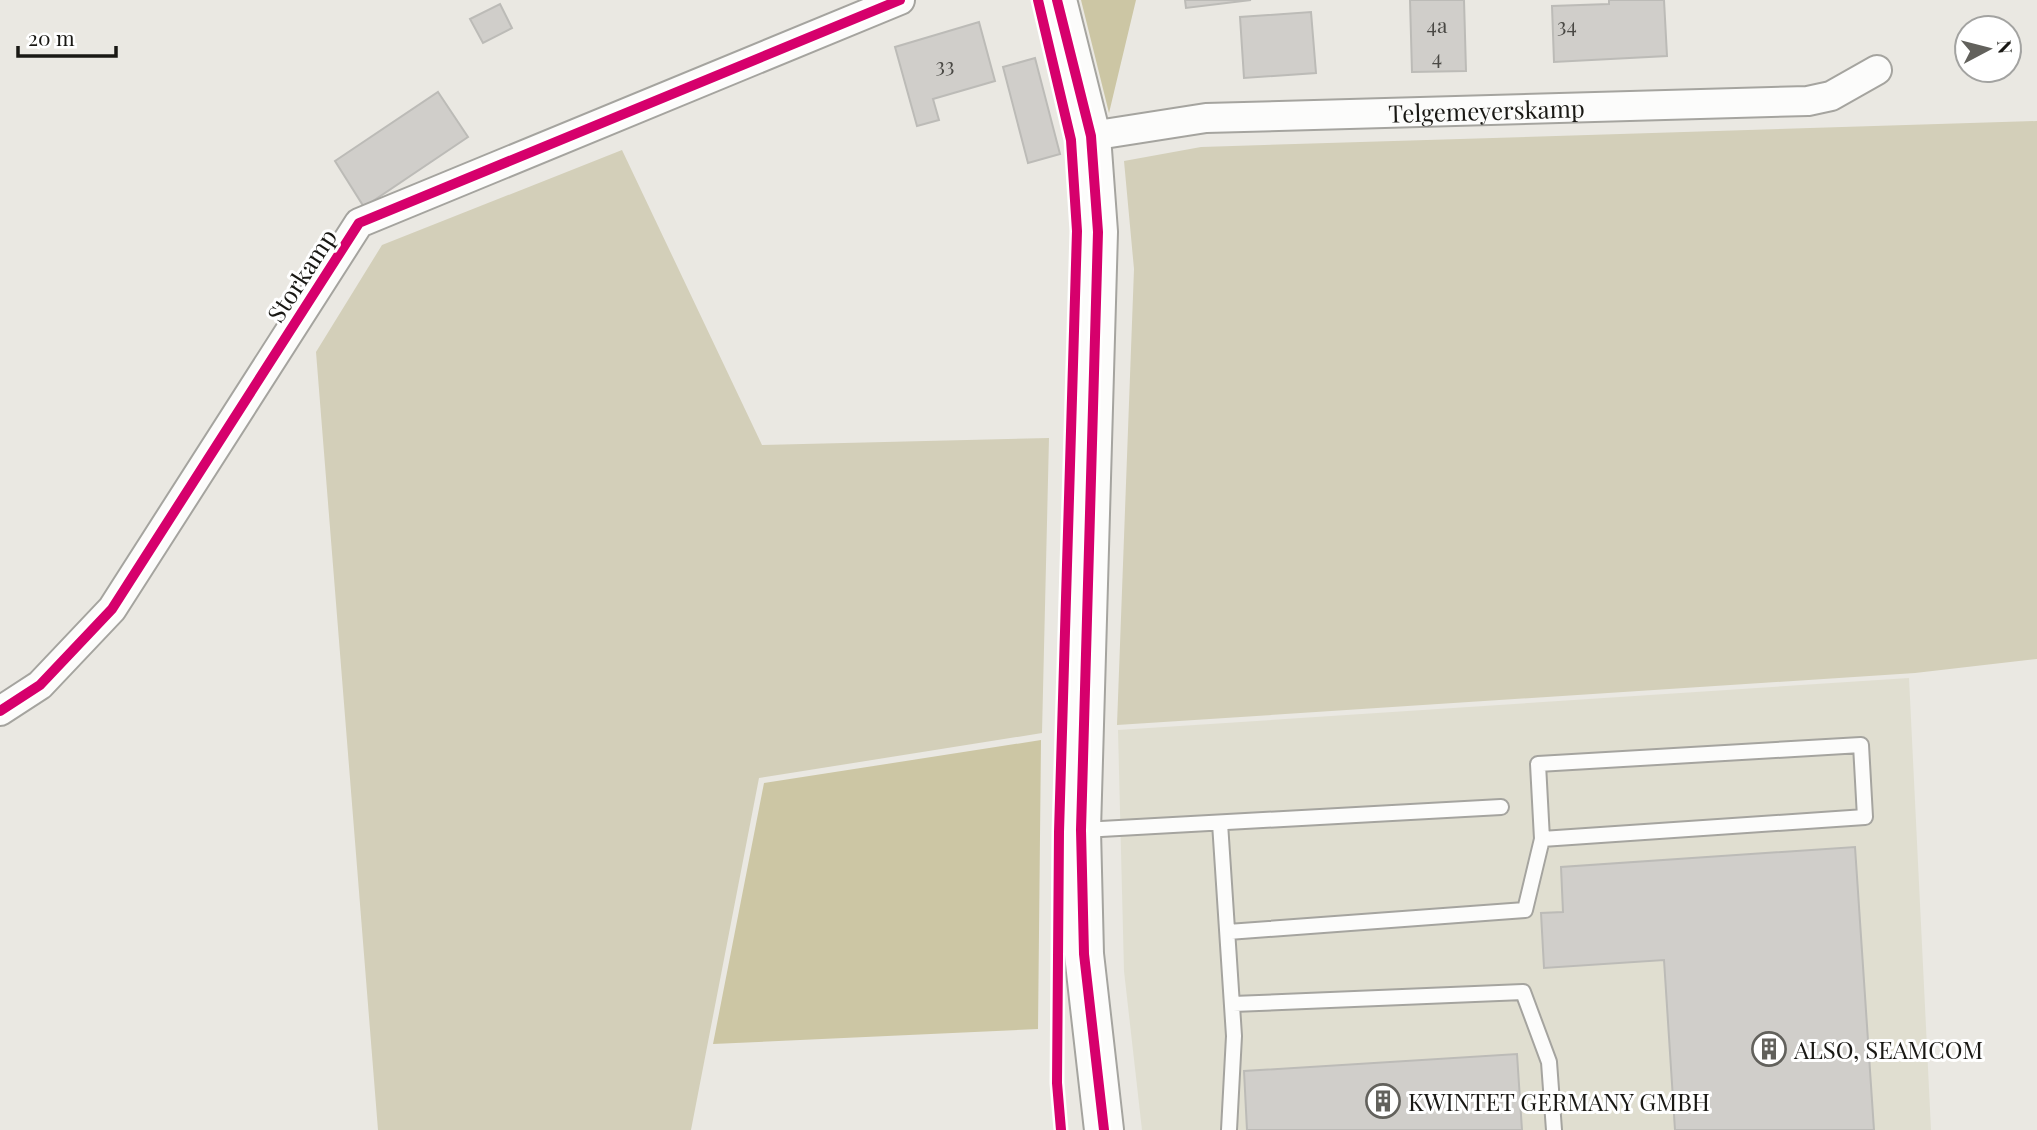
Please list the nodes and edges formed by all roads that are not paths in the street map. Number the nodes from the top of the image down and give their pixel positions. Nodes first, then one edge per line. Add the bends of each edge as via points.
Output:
1 (900, 0) edge
2 (1057, 0) edge
3 (1877, 70) dead end
4 (1091, 136) junction
5 (0, 711) edge
6 (1501, 807) dead end
7 (1220, 823) junction
8 (1081, 830) junction
9 (1542, 839) junction
10 (1227, 932) junction
11 (1233, 1004) junction
12 (1104, 1130) edge
13 (1229, 1130) edge
14 (1554, 1130) edge

1 - 5 street, Storkamp via 359,223 112,609 40,685
2 - 4 street
3 - 4 street, Telgemeyerskamp via 1831,96 1808,101 1206,118
4 - 8 street via 1098,232
6 - 7 lane
7 - 8 lane
7 - 10 lane
8 - 12 street via 1084,954
9 - 9 lane via 1538,764 1861,745 1865,817
9 - 10 lane via 1525,909
10 - 11 lane
11 - 13 lane
11 - 14 lane via 1523,992 1549,1062

